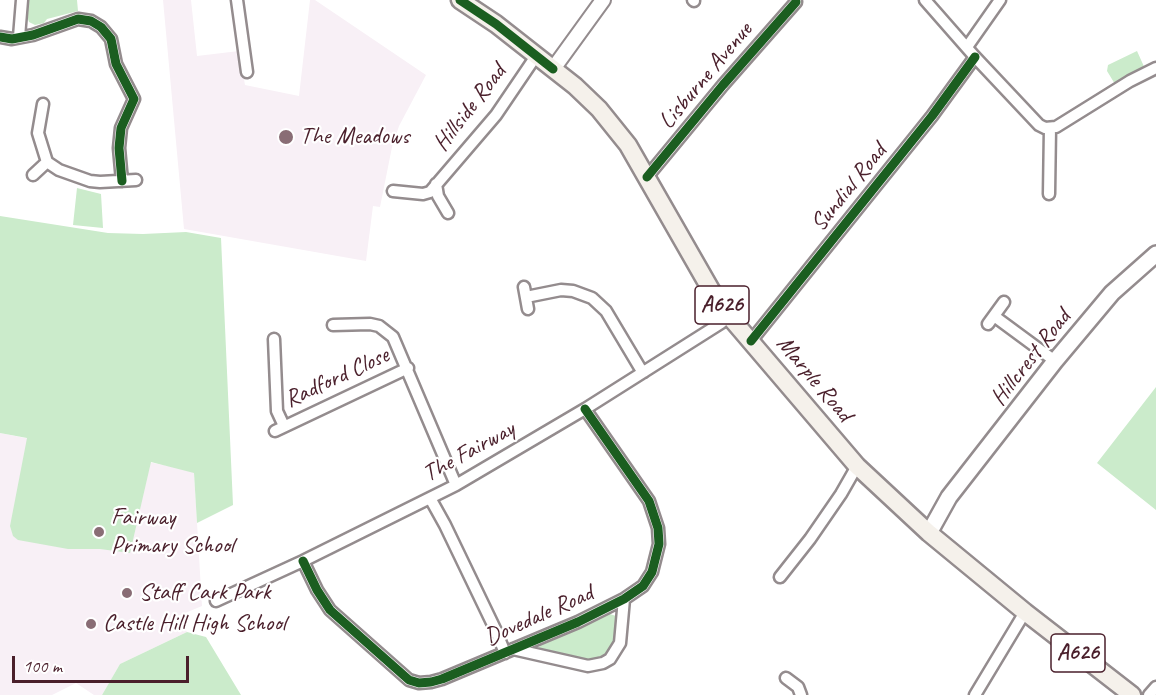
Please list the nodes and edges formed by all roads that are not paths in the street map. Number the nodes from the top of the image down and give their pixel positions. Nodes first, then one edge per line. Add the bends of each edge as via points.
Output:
1 (22, 0) edge
2 (237, 0) edge
3 (460, 0) edge
4 (603, 0) edge
5 (925, 0) edge
6 (999, 0) edge
7 (796, 2) dead end
8 (0, 37) edge
9 (19, 37) junction
10 (967, 46) junction
11 (536, 56) junction
12 (975, 57) junction
13 (1156, 68) edge
14 (553, 69) junction
15 (247, 72) dead end
16 (43, 104) dead end
17 (1050, 128) junction
18 (47, 162) junction
19 (33, 175) dead end
20 (647, 177) junction
21 (136, 180) dead end
22 (123, 181) junction
23 (436, 184) junction
24 (393, 191) dead end
25 (1049, 194) dead end
26 (448, 213) dead end
27 (1156, 254) edge
28 (1004, 302) dead end
29 (528, 309) dead end
30 (729, 316) junction
31 (333, 325) dead end
32 (274, 339) dead end
33 (751, 341) junction
34 (1055, 361) junction
35 (408, 368) junction
36 (644, 372) junction
37 (585, 409) junction
38 (857, 466) junction
39 (456, 485) junction
40 (430, 498) junction
41 (923, 528) junction
42 (303, 561) junction
43 (780, 577) dead end
44 (624, 599) junction
45 (216, 601) dead end
46 (1025, 612) junction
47 (509, 651) junction
48 (786, 678) dead end
49 (1156, 687) edge
50 (801, 695) edge
51 (975, 695) edge
52 (1132, 695) edge
53 (1149, 695) edge

1 - 9 street
2 - 15 street
3 - 11 main road, Marple Road / A626
4 - 14 street
5 - 10 street
6 - 10 street
7 - 20 street, Lisburne Avenue
8 - 9 street
9 - 22 street via 78,19 101,27 111,39 116,64 134,99 121,129
10 - 12 street
11 - 14 main road, Marple Road / A626
11 - 23 street, Hillside Road via 496,115
12 - 17 street via 1039,124
12 - 33 street, Sundial Road
13 - 17 street
14 - 20 main road, Marple Road / A626 via 599,109
16 - 18 street via 38,133
17 - 25 street
18 - 19 street
18 - 22 street via 90,181
20 - 30 main road, Marple Road / A626
21 - 22 street
23 - 24 street, Hillside Road via 423,194
23 - 26 street, Hillside Road
27 - 34 main road, Hillcrest Road via 1112,293
28 - 34 street via 991,320
29 - 36 street via 525,292 573,291 592,298 606,311
30 - 33 main road, Marple Road / A626
30 - 36 street, The Fairway
31 - 35 street, Radford Close via 351,320 387,331
32 - 35 street, Radford Close via 271,353 280,428
33 - 38 main road, Marple Road / A626
34 - 41 main road, Hillcrest Road
35 - 39 street, Radford Close
36 - 37 street, The Fairway
37 - 39 street, The Fairway
37 - 44 street, Dovedale Road via 649,501 658,528 652,572 643,586
38 - 41 main road, Marple Road / A626
38 - 43 street
39 - 40 street, The Fairway
40 - 42 street, The Fairway
40 - 47 street
41 - 46 main road, Marple Road / A626
42 - 45 street, The Fairway
42 - 47 street, Dovedale Road via 330,610 409,680 431,682
44 - 47 street, Dovedale Road
44 - 47 street, Dovedale Road via 620,643 603,663 588,666
46 - 51 street
46 - 52 main road, Marple Road / A626
48 - 50 street via 798,687
49 - 53 street

